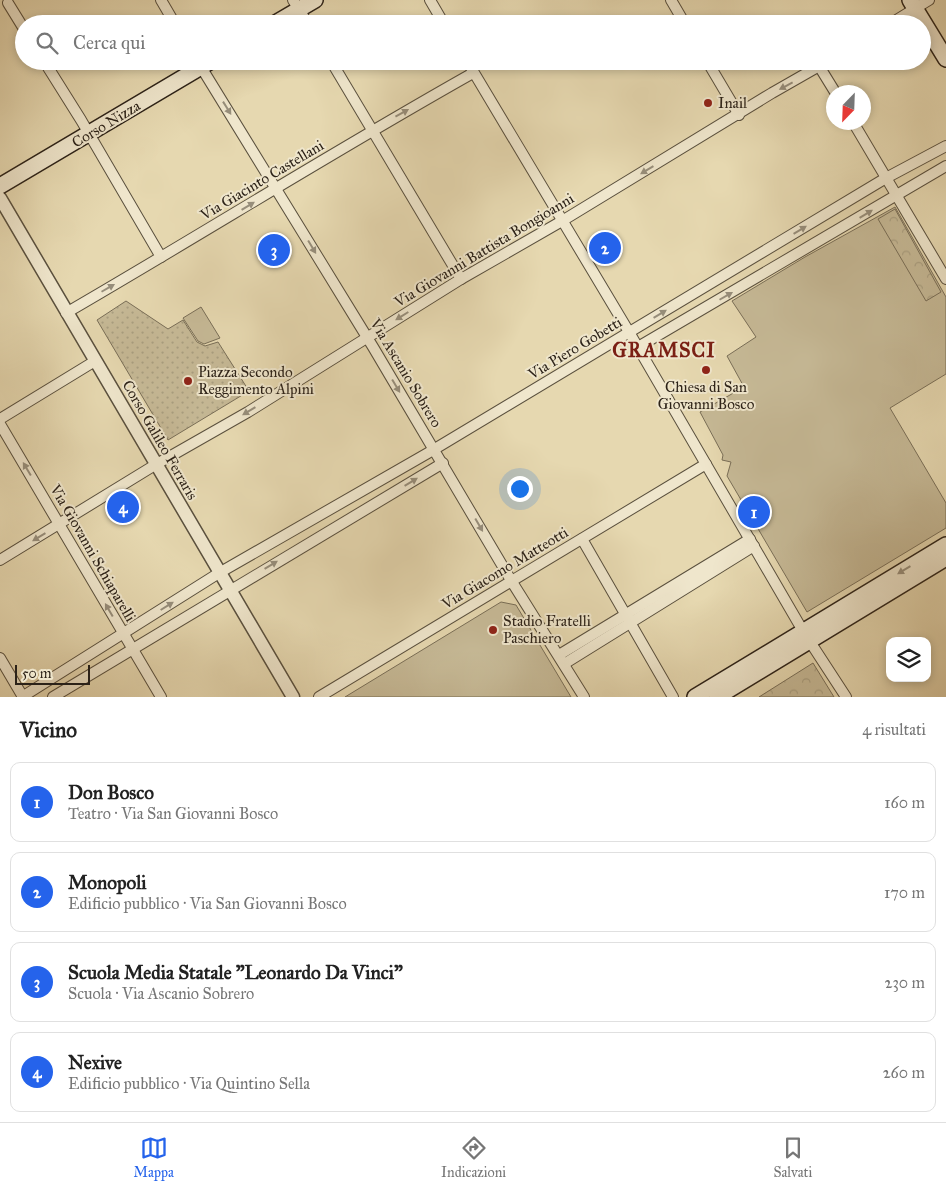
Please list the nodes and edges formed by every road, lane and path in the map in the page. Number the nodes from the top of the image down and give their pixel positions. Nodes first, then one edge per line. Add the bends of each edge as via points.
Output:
1 (161, 0) edge
2 (315, 0) edge
3 (430, 0) edge
4 (671, 0) edge
5 (929, 0) edge
6 (7, 4) edge
7 (913, 4) edge
8 (296, 5) edge
9 (170, 15) edge
10 (284, 15) edge
11 (439, 15) edge
12 (680, 15) edge
13 (900, 15) edge
14 (919, 15) edge
15 (15, 16) edge
16 (931, 35) edge
17 (946, 60) edge
18 (50, 70) edge
19 (192, 70) edge
20 (207, 70) edge
21 (337, 70) edge
22 (471, 70) edge
23 (712, 70) edge
24 (814, 70) edge
25 (826, 70) edge
26 (473, 73) junction
27 (832, 85) edge
28 (739, 114) junction
29 (373, 129) junction
30 (858, 130) edge
31 (89, 134) junction
32 (946, 146) edge
33 (946, 166) edge
34 (886, 178) junction
35 (0, 186) edge
36 (276, 189) junction
37 (897, 196) junction
38 (0, 198) edge
39 (562, 221) junction
40 (162, 257) junction
41 (945, 276) edge
42 (461, 279) junction
43 (66, 313) junction
44 (629, 332) junction
45 (368, 338) junction
46 (638, 347) junction
47 (95, 361) junction
48 (0, 419) edge
49 (0, 424) edge
50 (435, 450) junction
51 (443, 463) junction
52 (706, 464) junction
53 (155, 465) junction
54 (60, 524) junction
55 (582, 539) junction
56 (752, 542) junction
57 (946, 545) edge
58 (946, 558) edge
59 (0, 560) edge
60 (219, 573) junction
61 (512, 582) junction
62 (229, 590) junction
63 (629, 619) junction
64 (122, 634) junction
65 (807, 636) junction
66 (132, 650) junction
67 (0, 658) edge
68 (561, 660) junction
69 (22, 697) edge
70 (53, 697) edge
71 (161, 697) edge
72 (293, 697) edge
73 (319, 697) edge
74 (584, 697) edge
75 (673, 697) edge
76 (695, 697) edge
77 (717, 697) edge
78 (846, 697) edge

1 - 9 street
2 - 8 main road
3 - 11 street
4 - 12 street
5 - 7 street
6 - 15 street
7 - 13 street
7 - 14 main road
8 - 10 main road
16 - 17 main road
18 - 31 street
19 - 31 main road, Corso Nizza
20 -> 36 street, Via Ascanio Sobrero
21 - 29 street
22 - 26 street
23 - 28 street
24 -> 28 street, Via Giovanni Battista Bongioanni
25 - 27 street
29 -> 26 street, Via Giacinto Castellani
26 - 39 street
28 -> 39 street, Via Giovanni Battista Bongioanni
29 - 36 street, Via Giacinto Castellani
29 - 42 street
30 - 34 street
31 - 35 main road, Corso Nizza
31 - 40 street
32 - 34 street, Via Piero Gobetti
33 - 37 street
34 - 37 street
44 -> 34 street, Via Piero Gobetti
40 -> 36 street, Via Giacinto Castellani
36 -> 45 street, Via Ascanio Sobrero
37 - 41 street
46 -> 37 street
38 - 43 street, Corso Galileo Ferraris
39 - 42 street, Via Giovanni Battista Bongioanni
39 - 44 street
43 -> 40 street, Via Giacinto Castellani
42 -> 45 street, Via Giovanni Battista Bongioanni
43 - 47 street, Corso Galileo Ferraris
44 - 46 street
44 - 50 street, Via Piero Gobetti
45 -> 50 street, Via Ascanio Sobrero
45 -> 53 street, Via Giovanni Battista Bongioanni
46 - 52 street
47 - 48 street
47 - 53 street, Corso Galileo Ferraris
54 -> 49 street, Via Giovanni Schiaparelli
50 - 51 street, Via Ascanio Sobrero
50 - 60 street, Via Piero Gobetti
51 -> 61 street, Via Ascanio Sobrero
62 -> 51 street
52 - 55 street, Via Giacomo Matteotti
52 - 56 street
53 - 54 street, Via Giovanni Battista Bongioanni
53 - 60 street, Corso Galileo Ferraris
54 -> 59 street, Via Giovanni Battista Bongioanni
64 -> 54 street, Via Giovanni Schiaparelli
55 - 61 street, Via Giacomo Matteotti
55 - 63 street
56 - 63 street
56 - 65 street
57 -> 65 main road
58 - 65 main road
60 - 62 street, Corso Galileo Ferraris
64 -> 60 street, Via Piero Gobetti
61 - 68 street, Via Ascanio Sobrero
61 - 73 street, Via Giacomo Matteotti
62 - 66 street
62 - 72 street, Corso Galileo Ferraris
63 - 68 street
63 - 75 street
64 - 66 street, Via Giovanni Schiaparelli
64 - 69 street, Via Piero Gobetti
65 - 76 main road
65 - 77 main road
65 - 78 street
66 - 70 street
66 - 71 street, Via Giovanni Schiaparelli
67 - 69 street
68 - 74 street, Via Ascanio Sobrero

